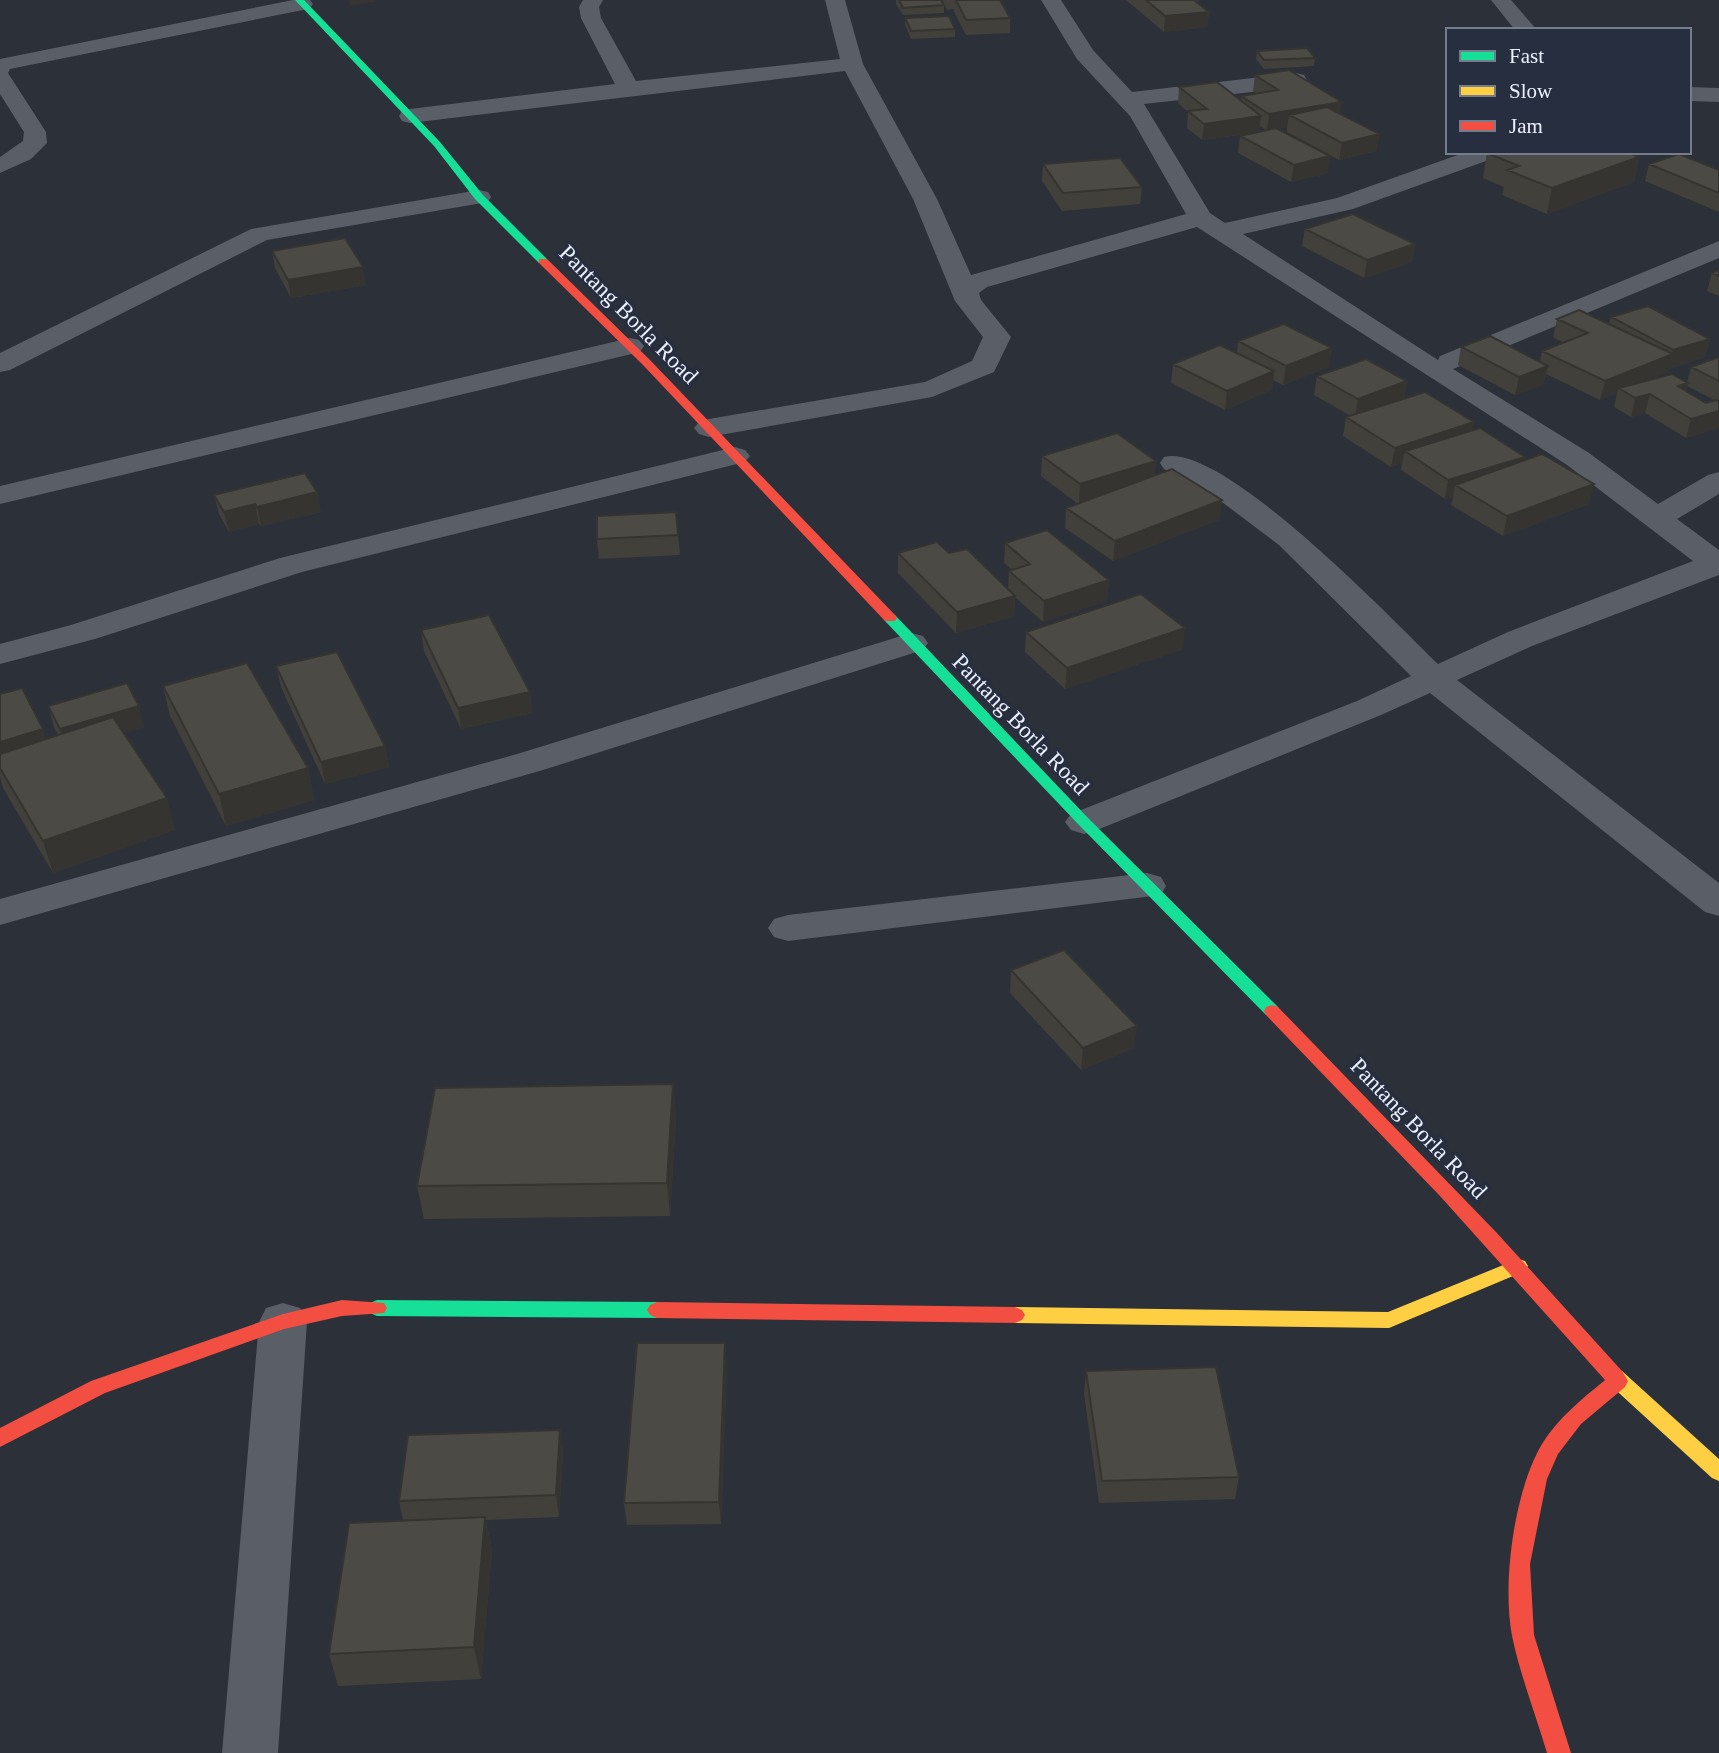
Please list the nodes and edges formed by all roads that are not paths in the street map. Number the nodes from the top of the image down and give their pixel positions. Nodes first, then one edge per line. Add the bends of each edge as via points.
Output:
1 (593, 0) edge
2 (835, 0) edge
3 (1051, 0) edge
4 (1502, 0) edge
5 (301, 2) edge
6 (1525, 28) edge
7 (852, 64) junction
8 (1, 69) edge
9 (1296, 80) edge
10 (626, 89) junction
11 (1691, 94) edge
12 (1719, 95) edge
13 (1127, 99) junction
14 (410, 116) junction
15 (1484, 154) edge
16 (0, 166) edge
17 (479, 197) junction
18 (1200, 218) junction
19 (1225, 231) junction
20 (1719, 249) edge
21 (965, 291) junction
22 (630, 346) junction
23 (0, 364) edge
24 (1433, 369) junction
25 (709, 428) junction
26 (735, 456) junction
27 (1175, 463) dead end
28 (1719, 481) edge
29 (0, 495) edge
30 (1657, 518) junction
31 (1718, 564) edge
32 (911, 643) junction
33 (0, 654) edge
34 (1434, 678) junction
35 (1084, 822) junction
36 (1147, 886) junction
37 (1719, 903) edge
38 (0, 912) edge
39 (788, 928) dead end
40 (1518, 1266) junction
41 (283, 1322) junction
42 (1618, 1381) junction
43 (0, 1438) edge
44 (1719, 1472) edge
45 (250, 1753) edge
46 (1559, 1753) edge

1 - 10 street via 591,18
2 - 7 street
3 - 13 street via 1085,54
4 - 6 street
5 - 8 street
5 - 14 street, Pantang Borla Road
7 - 10 street
7 - 21 street via 925,199
8 - 16 street via 35,132 35,143
9 - 13 street
10 - 14 street
11 - 12 street
13 - 18 street via 1140,113
14 - 17 street, Pantang Borla Road
15 - 19 street via 1344,205
17 - 22 street, Pantang Borla Road
17 - 23 street via 260,234
18 - 19 street
18 - 21 street via 978,281
19 - 24 street
20 - 24 street
21 - 25 street via 997,337 984,366 932,389
22 - 25 street, Pantang Borla Road
22 - 29 street
24 - 30 street via 1578,459
25 - 26 street, Pantang Borla Road
26 - 32 street, Pantang Borla Road
26 - 33 street via 291,565
27 - 34 street via 1229,493 1290,538
28 - 30 street
30 - 31 street
31 - 34 street via 1520,639
32 - 35 street, Pantang Borla Road
32 - 38 street via 530,762
34 - 35 street
34 - 37 street
35 - 36 street, Pantang Borla Road
36 - 39 street
36 - 40 street, Pantang Borla Road via 1382,1121
40 - 41 street via 1389,1320 342,1308
40 - 42 street, Pantang Borla Road
41 - 43 street via 98,1387
41 - 45 street
42 - 44 street, Pantang Borla Road
42 - 46 street via 1574,1418 1550,1449 1537,1479 1519,1564 1523,1635

